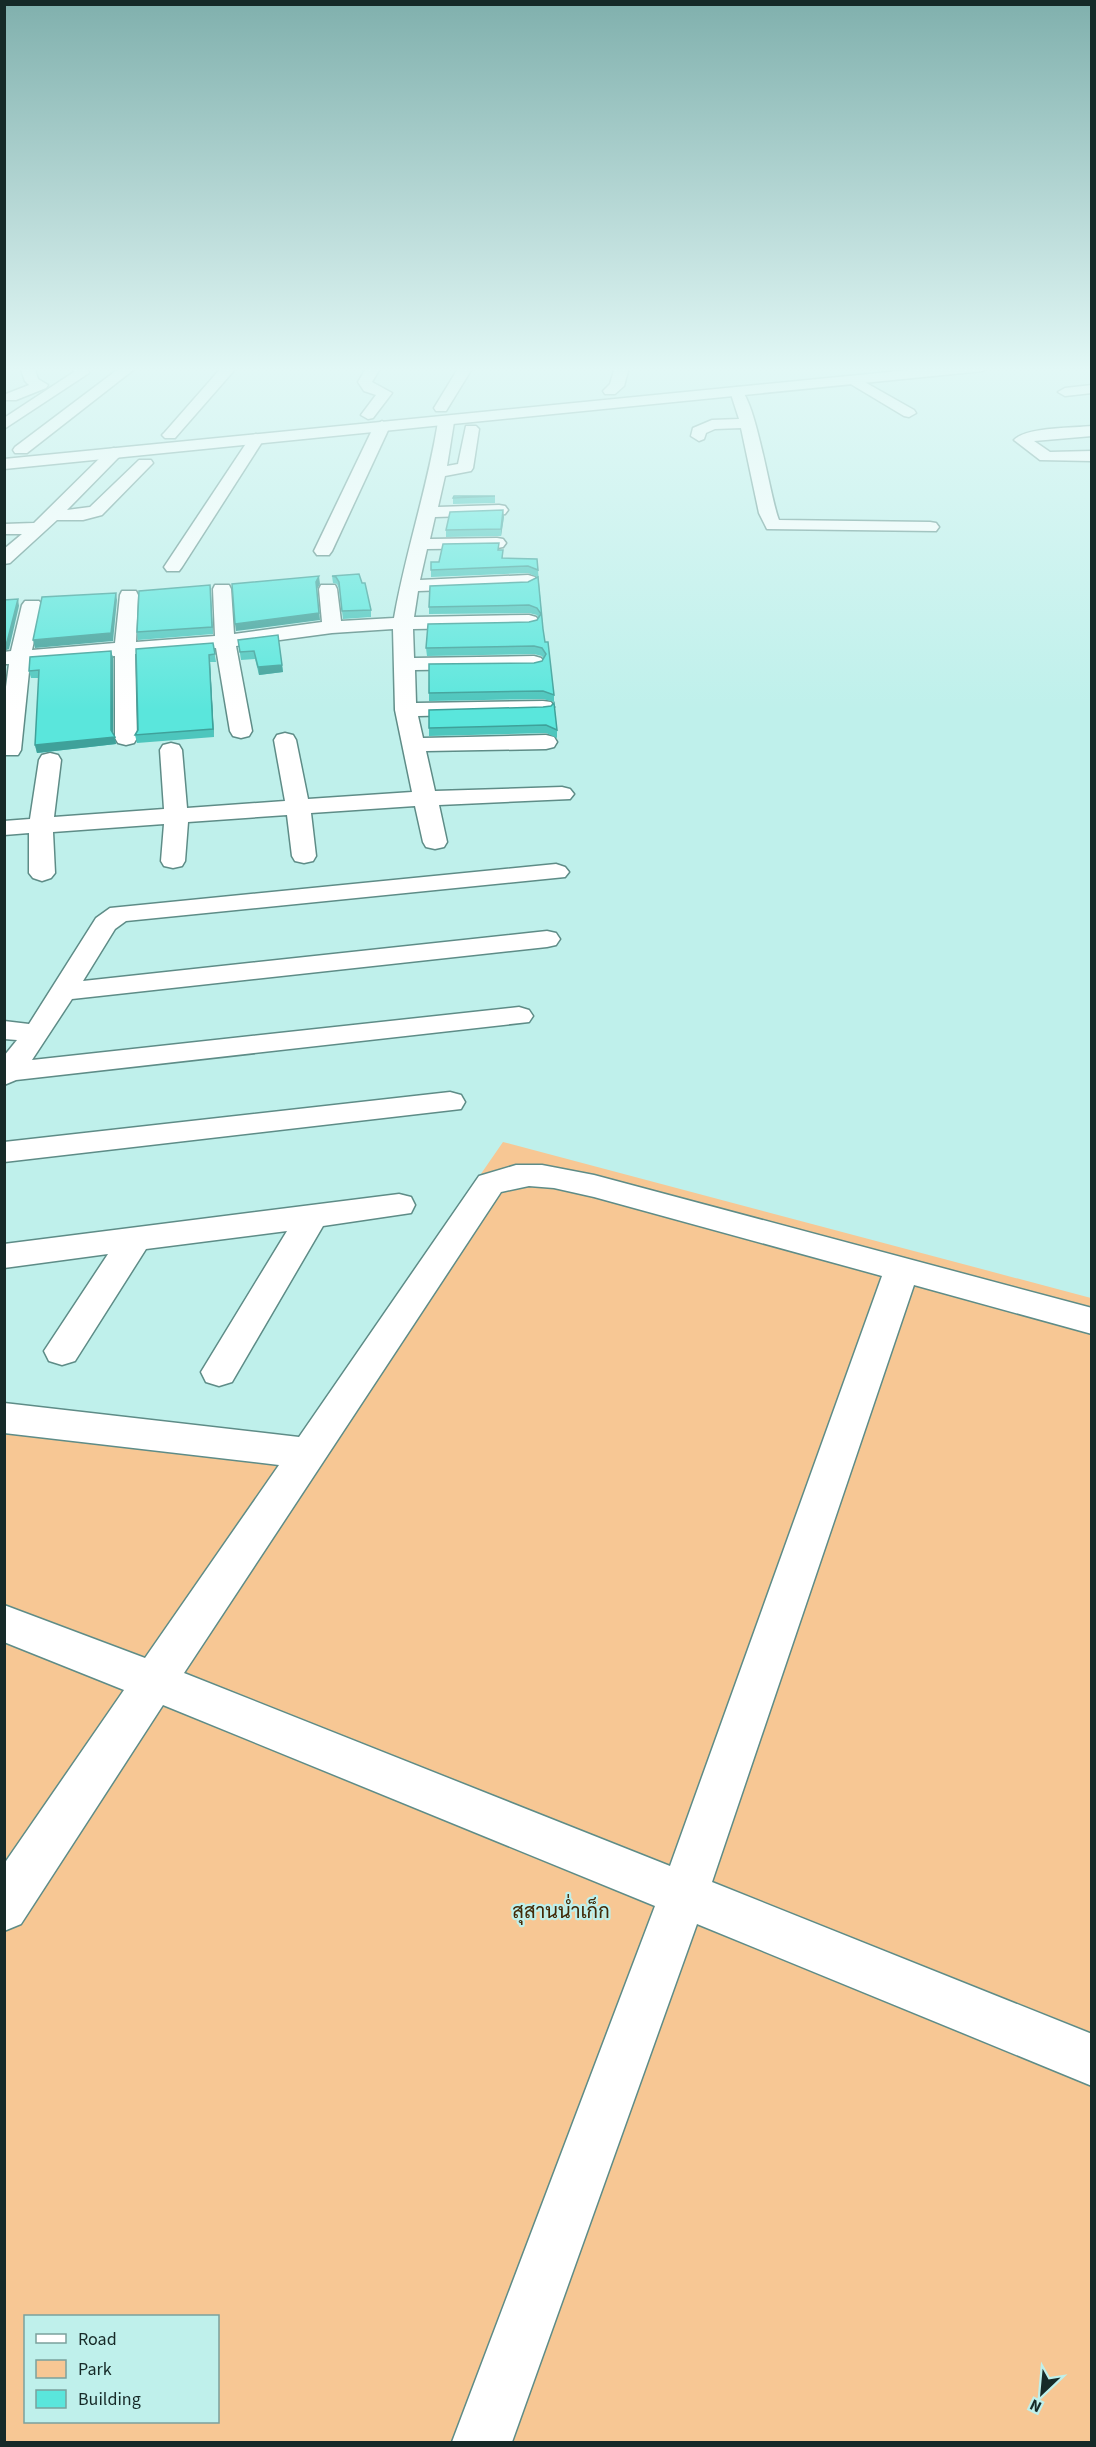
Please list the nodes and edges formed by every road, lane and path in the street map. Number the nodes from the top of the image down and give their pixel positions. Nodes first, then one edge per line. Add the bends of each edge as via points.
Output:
1 (86, 481) edge
2 (127, 481) edge
3 (229, 481) edge
4 (356, 481) edge
5 (435, 481) edge
6 (761, 481) edge
7 (499, 510) edge
8 (426, 512) junction
9 (53, 515) junction
10 (930, 527) dead end
11 (39, 528) junction
12 (4, 529) edge
13 (497, 543) edge
14 (419, 544) junction
15 (323, 551) dead end
16 (4, 559) edge
17 (173, 567) dead end
18 (528, 581) edge
19 (409, 586) junction
20 (222, 589) dead end
21 (328, 589) dead end
22 (129, 595) dead end
23 (32, 605) dead end
24 (529, 621) edge
25 (403, 623) junction
26 (332, 627) junction
27 (225, 641) junction
28 (124, 649) junction
29 (12, 657) edge
30 (534, 662) edge
31 (405, 664) junction
32 (543, 706) edge
33 (406, 710) junction
34 (241, 731) dead end
35 (126, 738) dead end
36 (285, 740) dead end
37 (546, 742) dead end
38 (413, 745) junction
39 (10, 750) dead end
40 (171, 750) dead end
41 (50, 760) dead end
42 (562, 794) dead end
43 (426, 798) junction
44 (298, 806) junction
45 (176, 818) junction
46 (41, 825) junction
47 (4, 828) edge
48 (435, 842) dead end
49 (304, 856) dead end
50 (173, 861) dead end
51 (556, 872) dead end
52 (42, 873) dead end
53 (547, 939) dead end
54 (63, 992) junction
55 (519, 1016) dead end
56 (4, 1030) edge
57 (37, 1034) junction
58 (6, 1074) edge
59 (450, 1102) dead end
60 (4, 1152) edge
61 (399, 1205) dead end
62 (312, 1217) junction
63 (135, 1240) junction
64 (4, 1256) edge
65 (902, 1269) junction
66 (1092, 1321) edge
67 (62, 1351) dead end
68 (219, 1372) dead end
69 (4, 1418) edge
70 (309, 1453) junction
71 (4, 1623) edge
72 (153, 1683) junction
73 (684, 1894) junction
74 (4, 1907) edge
75 (1092, 2060) edge
76 (482, 2442) edge

1 - 9 street
2 - 9 street via 96,511
3 - 17 street
4 - 15 street
5 - 8 street
6 - 10 street via 773,525 902,535
7 - 8 street
8 - 14 street
9 - 11 street
11 - 12 street
11 - 16 street
13 - 14 street
14 - 19 street
18 - 19 street
19 - 25 street
20 - 27 street
21 - 26 street
22 - 28 street
23 - 29 street
24 - 25 street
25 - 26 street
25 - 31 street
26 - 27 street
27 - 28 street
27 - 34 street
28 - 29 street
28 - 35 street
29 - 39 street
30 - 31 street
31 - 33 street
32 - 33 street
33 - 38 street
36 - 44 street
37 - 38 street
38 - 43 street
40 - 45 street
41 - 46 street
42 - 43 street
43 - 44 street
43 - 48 street
44 - 45 street
44 - 49 street
45 - 46 street
45 - 50 street
46 - 47 street
46 - 52 street
51 - 54 street via 119,914 105,924
53 - 54 street
54 - 57 street
55 - 58 street
56 - 57 street
57 - 58 street
59 - 60 street
61 - 62 street
62 - 63 street
62 - 68 street
63 - 64 street
63 - 67 street
65 - 66 street
65 - 70 street via 594,1186 523,1174 504,1178 490,1184
65 - 73 street
69 - 70 street
70 - 72 street
71 - 72 street
72 - 73 street
72 - 74 street
73 - 75 street
73 - 76 street

